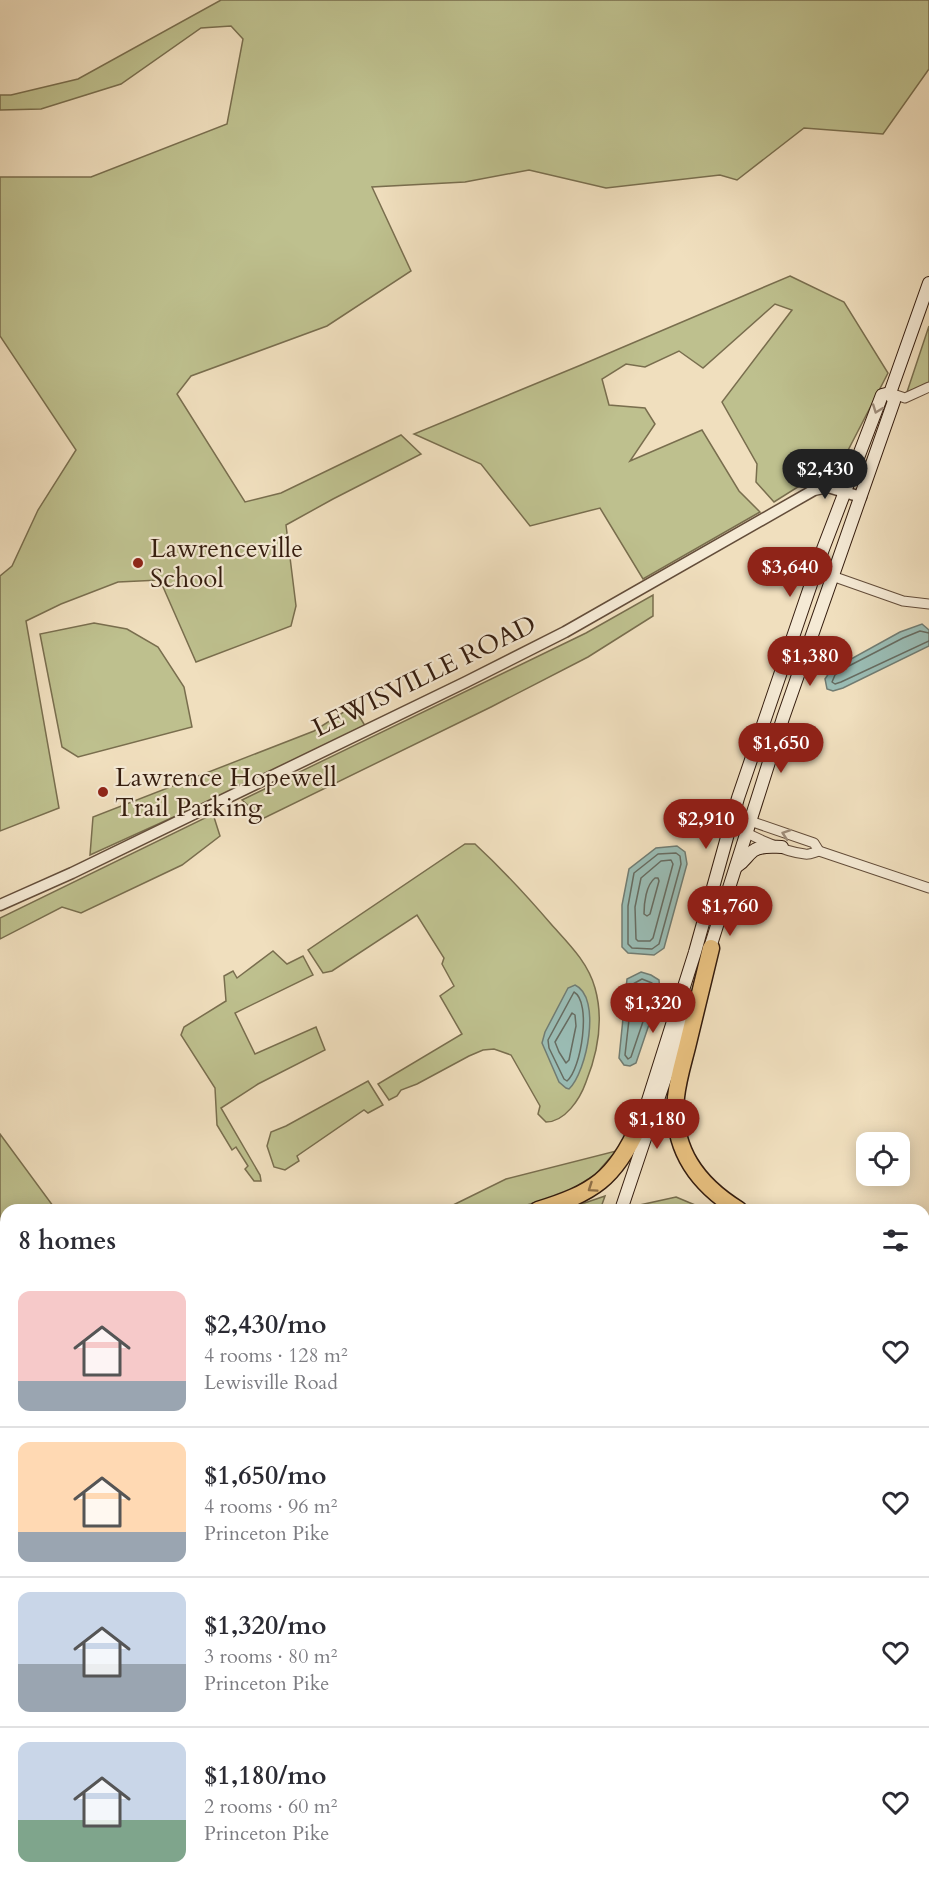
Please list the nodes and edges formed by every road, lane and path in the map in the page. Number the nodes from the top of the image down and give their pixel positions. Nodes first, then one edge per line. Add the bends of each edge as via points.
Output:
1 (929, 283) edge
2 (929, 387) edge
3 (890, 393) junction
4 (844, 490) junction
5 (861, 497) junction
6 (815, 570) junction
7 (832, 577) junction
8 (929, 604) edge
9 (730, 822) junction
10 (748, 827) junction
11 (782, 847) junction
12 (819, 851) junction
13 (736, 867) junction
14 (929, 888) edge
15 (0, 905) edge
16 (711, 948) junction
17 (639, 1125) junction
18 (556, 1204) edge
19 (616, 1204) edge
20 (623, 1204) edge
21 (729, 1204) edge

1 - 3 main road
2 - 3 street via 904,398
3 -> 4 main road via 882,395
3 - 5 main road via 894,401
4 - 5 street, LEWISVILLE ROAD
4 - 6 main road
4 - 15 street, LEWISVILLE ROAD via 814,490 565,632
5 - 7 main road
6 - 7 street
6 - 9 main road
7 - 8 street via 903,601
7 - 10 main road
9 - 10 street
9 - 17 main road via 695,952
10 - 11 street
12 -> 10 street via 814,843
10 - 13 main road
11 - 12 street via 807,855
11 - 13 main road via 759,848
12 - 14 street
13 - 16 main road
16 - 20 main road
16 - 21 highway via 678,1088 677,1126 685,1154 699,1179
17 -> 18 highway via 622,1159 603,1180 579,1196
17 - 19 main road

